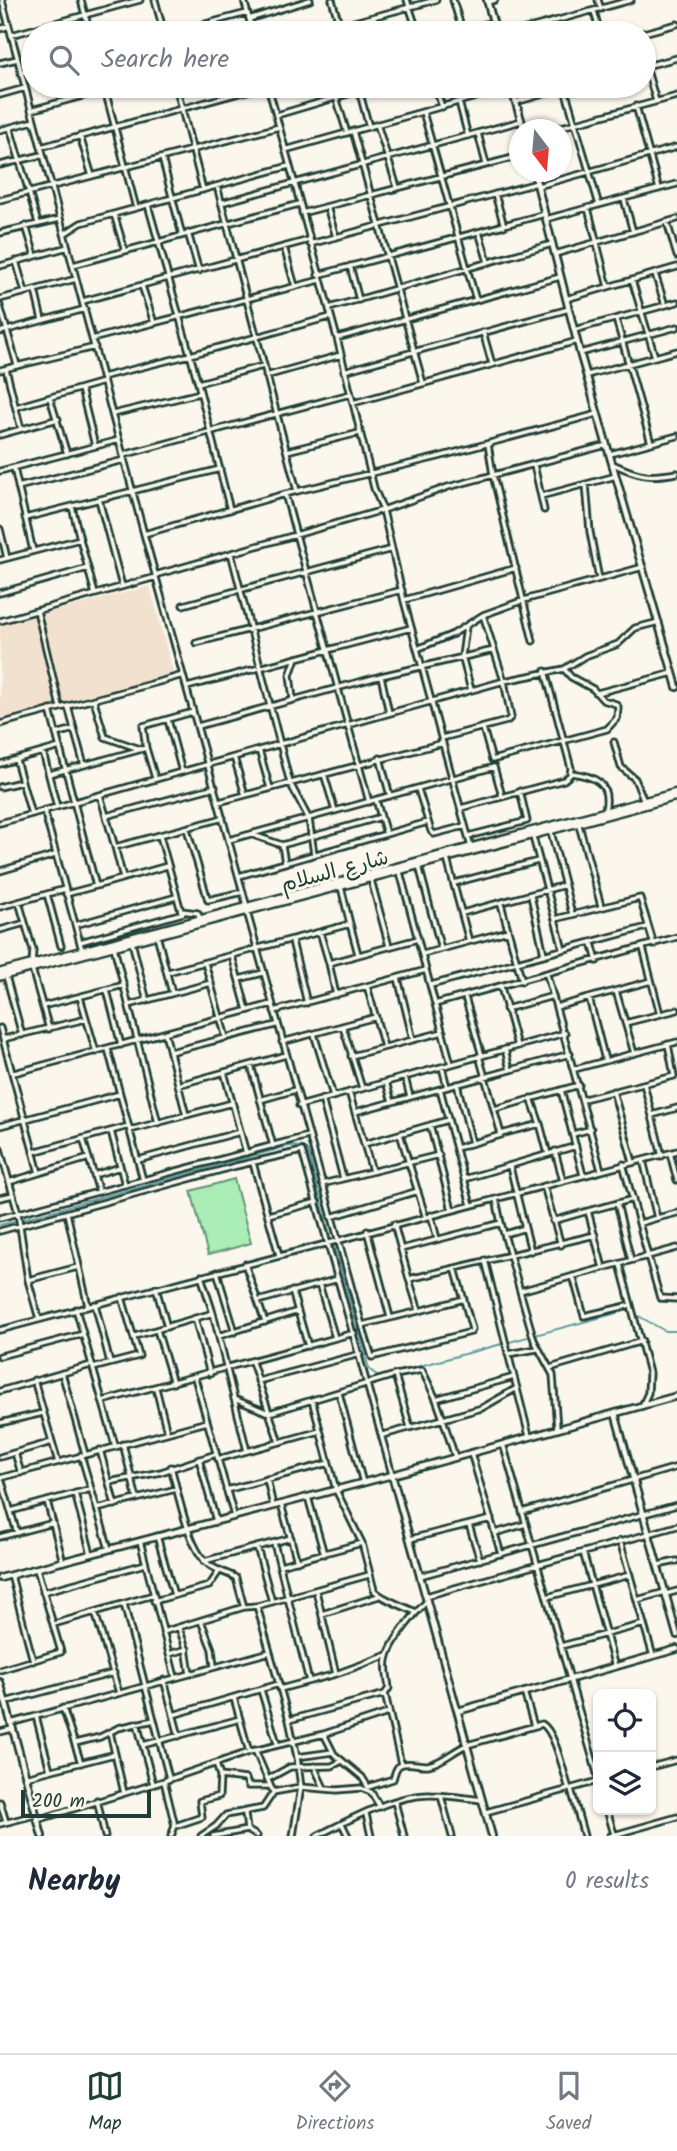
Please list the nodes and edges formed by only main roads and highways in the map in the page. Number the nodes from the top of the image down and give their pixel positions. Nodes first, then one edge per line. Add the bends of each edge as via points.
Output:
1 (677, 795) edge
2 (247, 909) junction
3 (32, 966) junction
4 (2, 975) edge

1 - 2 main road, شارع السلام
1 - 2 main road, شارع السلام via 579,825
2 - 3 main road, شارع السلام
2 - 3 main road, شارع السلام
3 - 4 main road, شارع السلام

